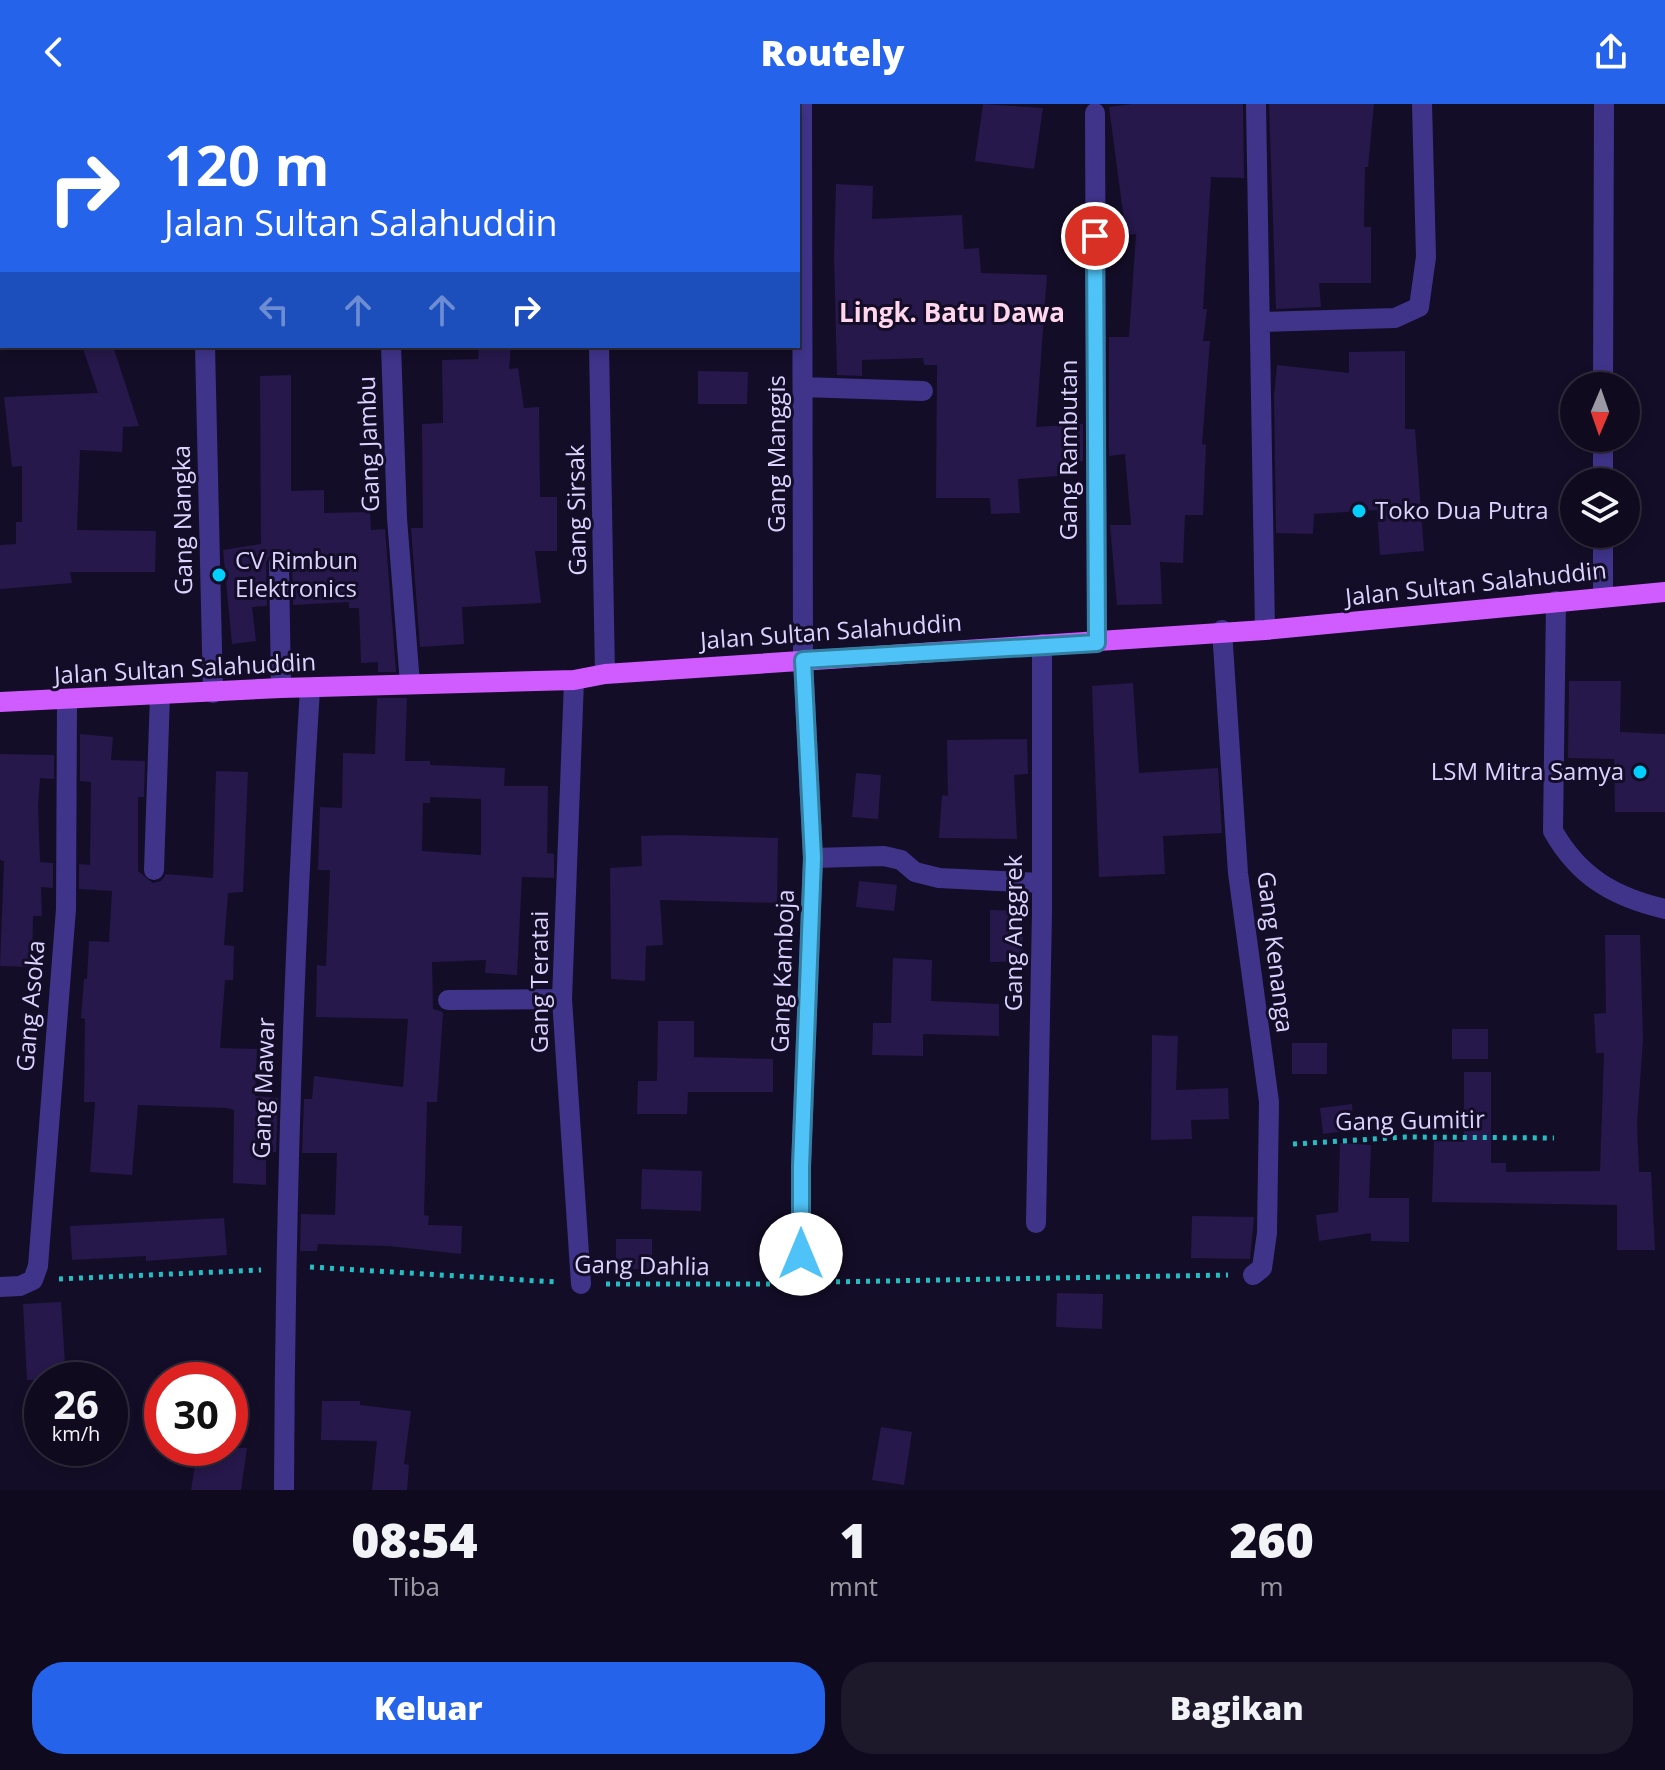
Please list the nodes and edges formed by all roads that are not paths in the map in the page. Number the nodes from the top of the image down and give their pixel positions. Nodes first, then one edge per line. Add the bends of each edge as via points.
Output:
1 (802, 104) edge
2 (1256, 104) edge
3 (1422, 104) edge
4 (1604, 104) edge
5 (1095, 113) dead end
6 (1262, 322) junction
7 (205, 348) edge
8 (391, 348) edge
9 (599, 348) edge
10 (1603, 372) edge
11 (803, 387) junction
12 (923, 391) dead end
13 (1603, 548) edge
14 (279, 563) dead end
15 (1665, 592) edge
16 (1603, 596) junction
17 (1556, 601) junction
18 (1222, 630) junction
19 (1265, 630) junction
20 (1097, 643) junction
21 (1042, 644) junction
22 (803, 660) junction
23 (605, 674) junction
24 (574, 680) junction
25 (410, 684) junction
26 (281, 688) junction
27 (310, 689) junction
28 (213, 693) junction
29 (160, 695) junction
30 (67, 701) junction
31 (0, 702) edge
32 (813, 858) junction
33 (154, 870) dead end
34 (1041, 883) junction
35 (1665, 909) edge
36 (562, 999) junction
37 (448, 1000) dead end
38 (1036, 1223) dead end
39 (1253, 1275) road end
40 (801, 1283) road end
41 (581, 1284) road end
42 (0, 1287) edge
43 (284, 1490) edge

1 - 11 street, Gang Manggis
2 - 6 street
3 - 6 street via 1426,257 1419,307 1395,318
4 - 10 street
5 - 20 street, Gang Rambutan
6 - 19 street
7 - 28 street, Gang Nangka
8 - 25 street, Gang Jambu
9 - 23 street, Gang Sirsak
11 - 12 street
11 - 22 street, Gang Manggis
13 - 16 street
14 - 26 street
15 - 16 main road, Jalan Sultan Salahuddin
16 - 17 main road, Jalan Sultan Salahuddin
17 - 19 main road, Jalan Sultan Salahuddin
17 - 35 street via 1553,831 1575,864 1598,884 1624,898
18 - 19 main road, Jalan Sultan Salahuddin
18 - 20 main road, Jalan Sultan Salahuddin
18 - 39 street, Gang Kenanga via 1238,873 1269,1102 1267,1233 1262,1268
20 - 21 main road, Jalan Sultan Salahuddin
21 - 22 main road, Jalan Sultan Salahuddin
21 - 34 street, Gang Anggrek
22 - 23 main road, Jalan Sultan Salahuddin
22 - 32 street, Gang Kamboja
23 - 24 main road, Jalan Sultan Salahuddin
24 - 25 main road, Jalan Sultan Salahuddin
24 - 36 street, Gang Teratai
25 - 27 main road, Jalan Sultan Salahuddin
26 - 27 main road, Jalan Sultan Salahuddin
26 - 28 main road, Jalan Sultan Salahuddin
27 - 43 street, Gang Mawar via 295,937
28 - 29 main road, Jalan Sultan Salahuddin
29 - 30 main road, Jalan Sultan Salahuddin
29 - 33 street
30 - 31 main road, Jalan Sultan Salahuddin
30 - 42 street, Gang Asoka via 66,909 38,1266 33,1280
32 - 34 street via 884,856 939,878
32 - 40 street, Gang Kamboja
34 - 38 street, Gang Anggrek
36 - 37 street
36 - 41 street, Gang Teratai

